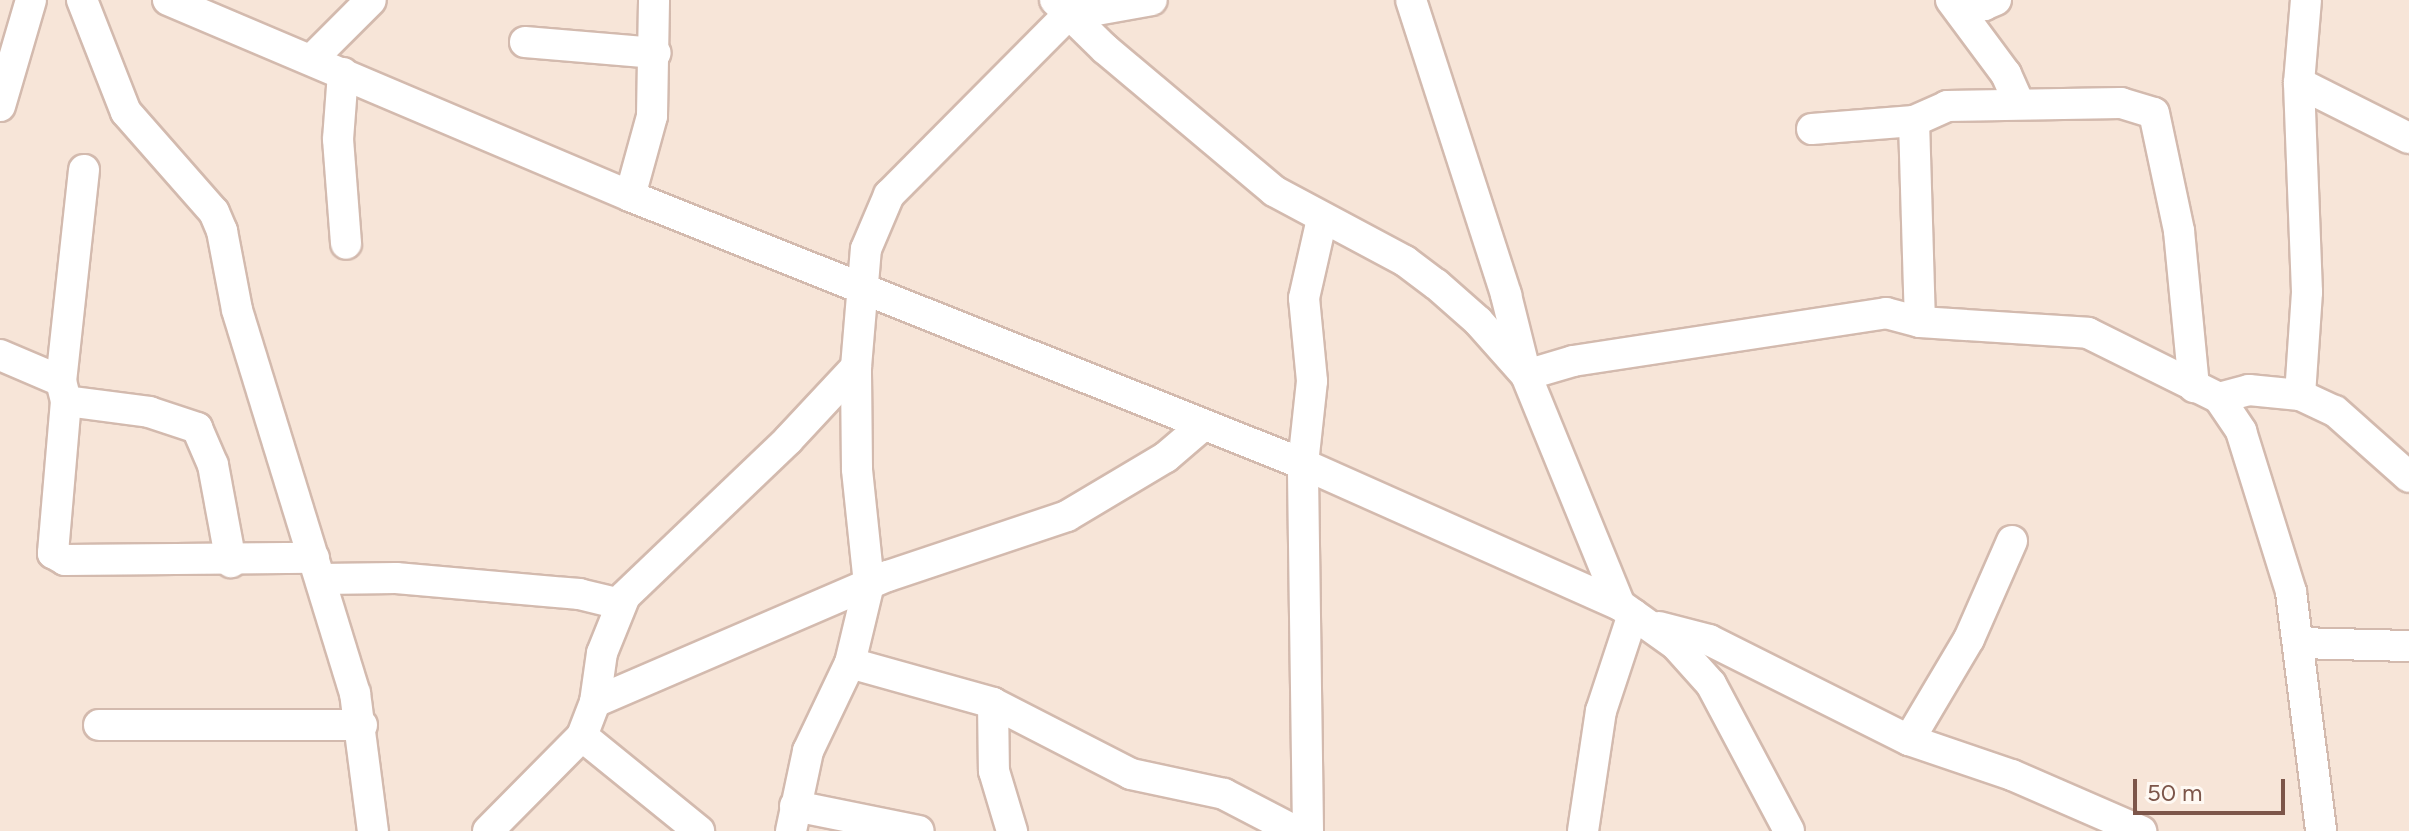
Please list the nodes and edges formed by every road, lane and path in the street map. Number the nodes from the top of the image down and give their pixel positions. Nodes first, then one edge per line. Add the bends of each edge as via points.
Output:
1 (31, 0) edge
2 (82, 0) edge
3 (168, 0) edge
4 (371, 0) edge
5 (654, 0) edge
6 (1152, 0) edge
7 (1411, 0) edge
8 (1951, 0) edge
9 (1962, 0) edge
10 (1996, 0) edge
11 (2306, 0) edge
12 (1061, 8) edge
13 (525, 42) dead end
14 (656, 53) junction
15 (312, 59) junction
16 (343, 73) junction
17 (2299, 83) junction
18 (2019, 103) junction
19 (0, 106) edge
20 (1914, 121) junction
21 (1812, 129) dead end
22 (2409, 138) edge
23 (84, 170) dead end
24 (630, 196) junction
25 (1322, 219) junction
26 (346, 244) dead end
27 (861, 287) junction
28 (1920, 322) junction
29 (0, 355) edge
30 (856, 367) junction
31 (1526, 375) junction
32 (63, 391) junction
33 (2207, 393) junction
34 (2300, 395) junction
35 (1201, 427) junction
36 (1303, 464) junction
37 (2409, 477) edge
38 (2012, 541) dead end
39 (231, 562) junction
40 (318, 569) junction
41 (869, 584) junction
42 (620, 604) junction
43 (1634, 615) junction
44 (2300, 643) junction
45 (2409, 646) edge
46 (850, 663) junction
47 (595, 702) junction
48 (993, 703) junction
49 (99, 725) dead end
50 (362, 725) junction
51 (582, 736) junction
52 (1909, 740) junction
53 (793, 818) edge
54 (373, 831) edge
55 (488, 831) edge
56 (699, 831) edge
57 (919, 831) edge
58 (1012, 831) edge
59 (1295, 831) edge
60 (1308, 831) edge
61 (1583, 831) edge
62 (1789, 831) edge
63 (2141, 831) edge
64 (2321, 831) edge

1 - 19 street
2 - 40 street via 126,112 214,212 237,310
3 - 15 street
4 - 15 street
5 - 14 street
6 - 12 street
7 - 31 street via 1506,295
8 - 18 street via 2006,74
9 - 10 street via 1984,5
11 - 17 street
12 - 25 street via 1229,156
12 - 27 street via 889,195 871,234
13 - 14 street
14 - 24 street via 650,128
15 - 16 street
16 - 24 street
16 - 26 street via 338,139
17 - 22 street
17 - 34 street via 2307,292
18 - 20 street via 1947,106
18 - 33 street via 2138,104 2154,113
20 - 21 street
20 - 28 street
23 - 32 street
24 - 27 street
25 - 31 street via 1405,261 1436,284
25 - 36 street via 1304,298 1312,381
27 - 30 street
27 - 35 street
28 - 31 street via 1886,313 1573,361
28 - 33 street via 2088,333
29 - 32 street
30 - 41 street via 857,469
30 - 42 street
31 - 43 street
32 - 39 street via 197,428 213,465
32 - 39 street via 52,549 56,557
33 - 34 street
33 - 44 street via 2246,445 2291,592
34 - 37 street via 2335,411
35 - 36 street
35 - 41 street via 1166,457 1067,516
36 - 43 street
36 - 60 street
38 - 52 street via 1969,639
39 - 40 street
40 - 42 street via 579,594
40 - 50 street
41 - 46 street
41 - 47 street
42 - 47 street via 602,653
43 - 52 street via 1768,665
43 - 61 street via 1601,711
43 - 62 street via 1676,645 1711,684
44 - 45 street
44 - 64 street
46 - 48 street
46 - 53 street via 808,751
47 - 51 street
48 - 58 street via 994,771
48 - 59 street via 1131,774 1224,794
49 - 50 street
50 - 54 street
51 - 55 street
51 - 56 street
52 - 63 street via 2012,775
53 - 57 street

